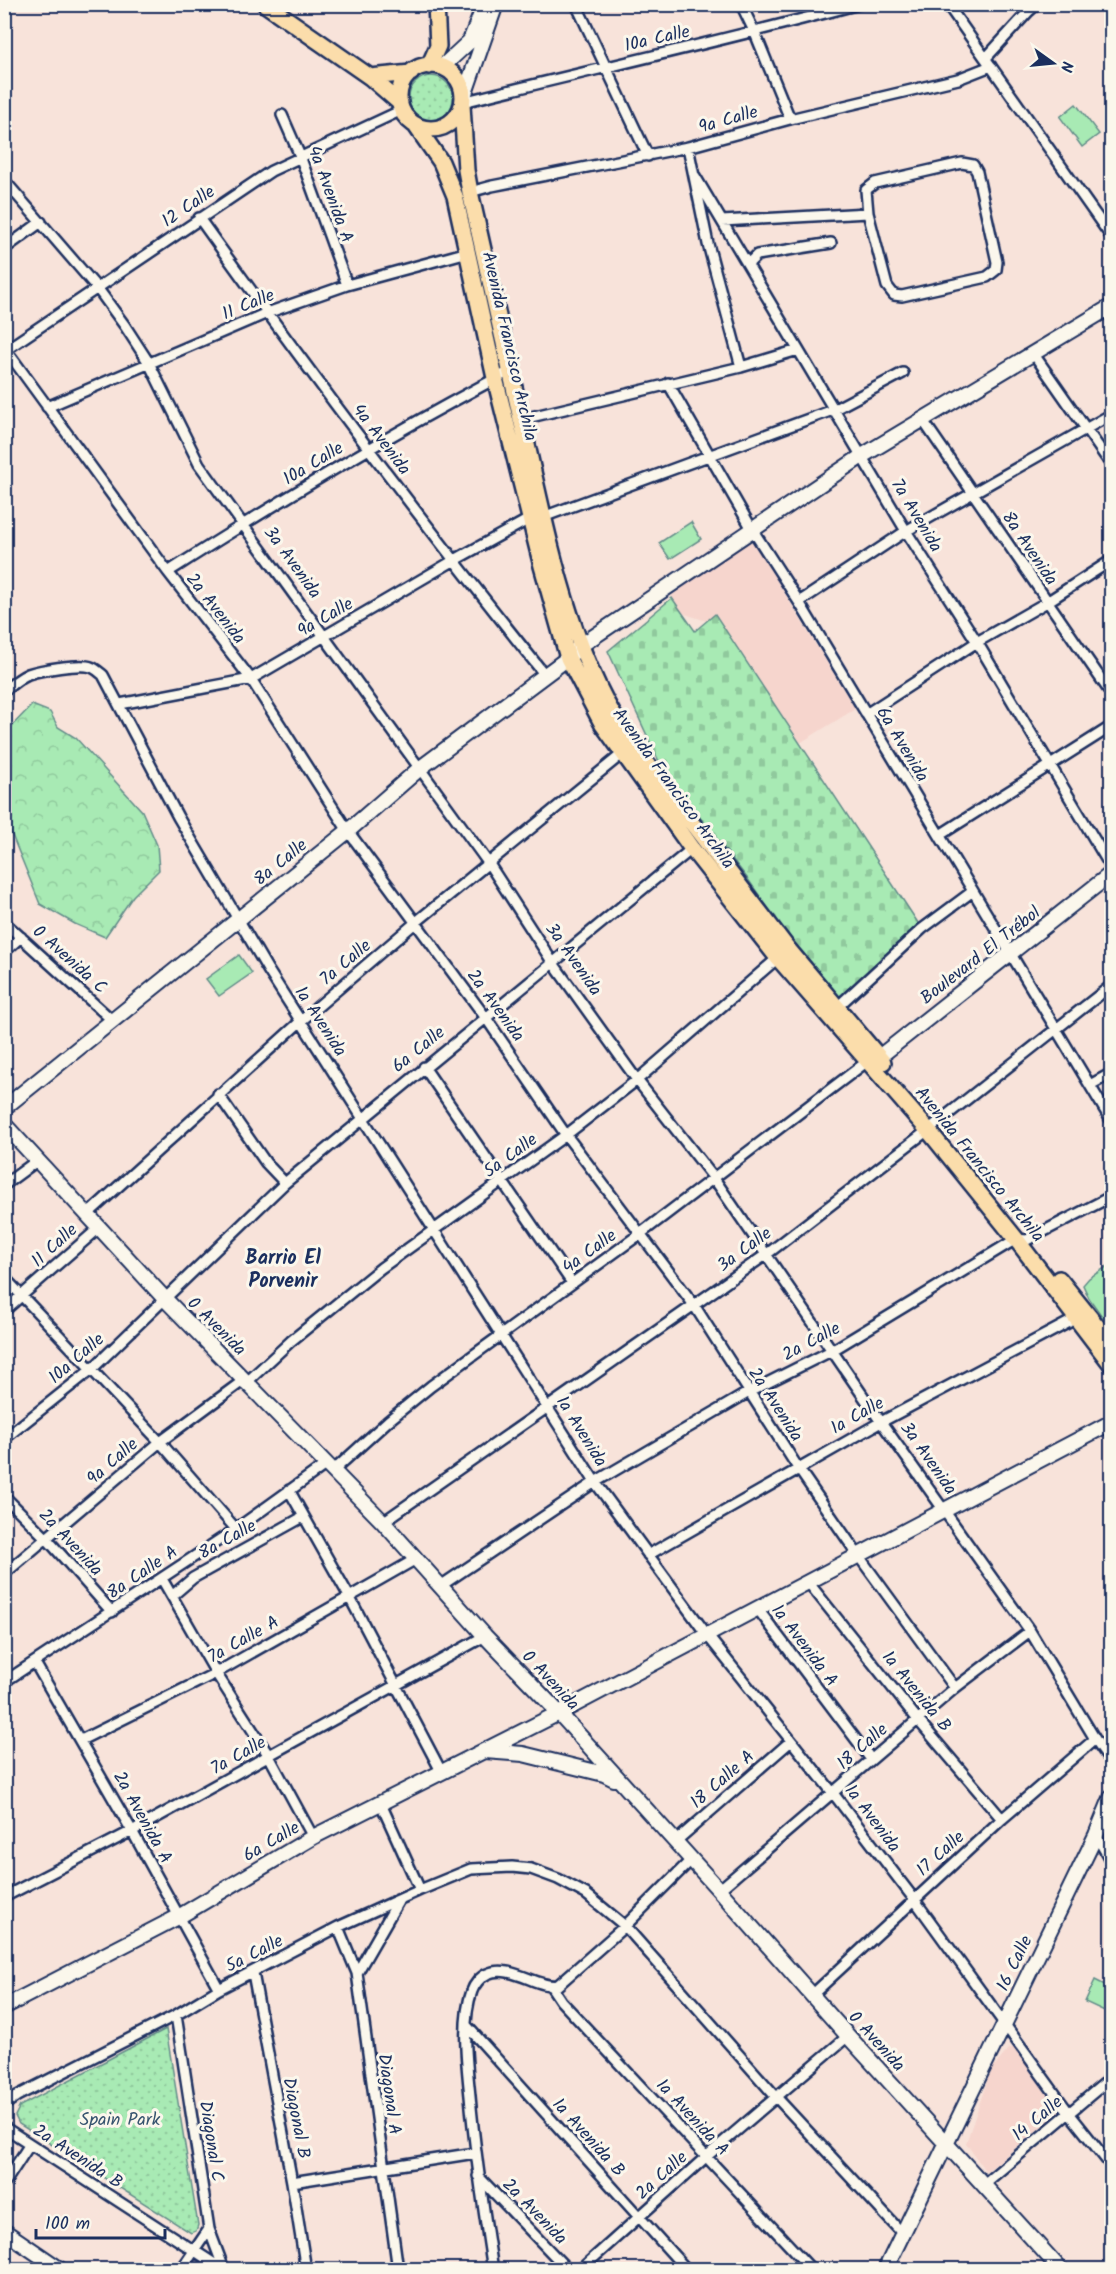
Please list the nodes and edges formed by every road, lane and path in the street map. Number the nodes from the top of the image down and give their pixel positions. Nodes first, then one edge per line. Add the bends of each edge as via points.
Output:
1 (265, 4) edge
2 (436, 4) edge
3 (485, 4) edge
4 (496, 4) edge
5 (576, 4) edge
6 (741, 4) edge
7 (859, 4) edge
8 (947, 4) edge
9 (1037, 4) edge
10 (755, 33) junction
11 (989, 62) junction
12 (435, 66) junction
13 (604, 67) junction
14 (411, 73) junction
15 (370, 77) junction
16 (463, 102) junction
17 (401, 106) junction
18 (282, 115) dead end
19 (790, 118) junction
20 (416, 126) junction
21 (688, 147) junction
22 (300, 156) junction
23 (648, 156) junction
24 (695, 176) junction
25 (4, 180) edge
26 (470, 192) junction
27 (868, 213) junction
28 (199, 218) junction
29 (722, 221) junction
30 (41, 222) junction
31 (1112, 238) edge
32 (831, 243) dead end
33 (4, 249) edge
34 (468, 252) junction
35 (748, 264) junction
36 (346, 285) junction
37 (98, 289) junction
38 (1112, 306) edge
39 (267, 312) junction
40 (5, 349) edge
41 (798, 350) junction
42 (1033, 353) junction
43 (148, 363) junction
44 (741, 367) junction
45 (510, 370) junction
46 (903, 373) dead end
47 (495, 378) junction
48 (668, 383) junction
49 (47, 407) junction
50 (833, 410) junction
51 (1112, 414) edge
52 (922, 418) junction
53 (514, 421) junction
54 (1086, 429) junction
55 (368, 449) junction
56 (708, 455) junction
57 (862, 456) junction
58 (1112, 466) edge
59 (973, 493) junction
60 (537, 518) junction
61 (242, 524) junction
62 (752, 529) junction
63 (906, 531) junction
64 (453, 561) junction
65 (1112, 561) edge
66 (168, 573) junction
67 (799, 602) junction
68 (1047, 602) junction
69 (325, 636) junction
70 (977, 642) junction
71 (580, 646) junction
72 (568, 658) junction
73 (545, 675) junction
74 (251, 679) junction
75 (4, 691) edge
76 (1112, 695) edge
77 (120, 705) junction
78 (866, 714) junction
79 (1112, 726) edge
80 (628, 750) junction
81 (1049, 765) junction
82 (419, 769) junction
83 (348, 831) junction
84 (939, 835) junction
85 (698, 844) junction
86 (489, 864) junction
87 (1112, 871) edge
88 (973, 891) junction
89 (238, 919) junction
90 (4, 922) edge
91 (415, 923) junction
92 (21, 937) junction
93 (4, 952) edge
94 (783, 953) junction
95 (1011, 954) junction
96 (553, 963) junction
97 (1112, 985) edge
98 (832, 1012) junction
99 (486, 1018) junction
100 (113, 1020) junction
101 (301, 1021) junction
102 (1056, 1028) junction
103 (874, 1059) junction
104 (424, 1067) junction
105 (1112, 1073) edge
106 (637, 1080) junction
107 (1090, 1085) junction
108 (218, 1094) junction
109 (4, 1108) edge
110 (363, 1117) junction
111 (1112, 1122) edge
112 (4, 1124) edge
113 (931, 1128) junction
114 (566, 1135) junction
115 (38, 1160) junction
116 (713, 1177) junction
117 (502, 1180) junction
118 (285, 1183) junction
119 (4, 1185) edge
120 (1112, 1196) edge
121 (88, 1214) junction
122 (99, 1228) junction
123 (435, 1230) junction
124 (640, 1233) junction
125 (1022, 1239) junction
126 (767, 1254) junction
127 (4, 1277) edge
128 (572, 1283) junction
129 (22, 1296) junction
130 (165, 1299) junction
131 (694, 1305) junction
132 (4, 1311) edge
133 (1082, 1316) junction
134 (501, 1334) junction
135 (1112, 1345) edge
136 (833, 1350) junction
137 (1112, 1365) edge
138 (92, 1369) junction
139 (247, 1382) junction
140 (749, 1392) junction
141 (547, 1407) junction
142 (881, 1422) junction
143 (1112, 1422) edge
144 (4, 1439) edge
145 (160, 1442) junction
146 (328, 1468) junction
147 (798, 1468) junction
148 (595, 1482) junction
149 (289, 1490) junction
150 (4, 1496) edge
151 (944, 1510) junction
152 (303, 1517) junction
153 (383, 1522) junction
154 (237, 1529) junction
155 (47, 1539) junction
156 (648, 1555) junction
157 (858, 1555) junction
158 (416, 1559) junction
159 (4, 1574) edge
160 (162, 1579) junction
161 (808, 1582) junction
162 (439, 1587) junction
163 (172, 1596) junction
164 (350, 1598) junction
165 (758, 1608) junction
166 (112, 1612) junction
167 (1030, 1632) junction
168 (707, 1635) junction
169 (484, 1636) junction
170 (35, 1663) junction
171 (216, 1673) junction
172 (4, 1682) edge
173 (395, 1686) junction
174 (955, 1688) junction
175 (558, 1713) junction
176 (918, 1720) junction
177 (1095, 1739) junction
178 (81, 1740) junction
179 (791, 1741) junction
180 (485, 1752) junction
181 (269, 1756) junction
182 (870, 1758) junction
183 (1112, 1763) edge
184 (442, 1773) junction
185 (619, 1781) junction
186 (833, 1793) junction
187 (1112, 1796) edge
188 (381, 1804) junction
189 (1002, 1819) junction
190 (132, 1831) junction
191 (1096, 1835) junction
192 (313, 1837) junction
193 (675, 1842) junction
194 (691, 1860) junction
195 (1112, 1863) edge
196 (420, 1890) junction
197 (719, 1890) junction
198 (4, 1898) edge
199 (914, 1899) junction
200 (399, 1900) junction
201 (180, 1916) junction
202 (625, 1926) junction
203 (338, 1927) junction
204 (253, 1973) junction
205 (357, 1973) junction
206 (551, 1986) junction
207 (219, 1989) junction
208 (812, 1995) junction
209 (4, 2007) edge
210 (176, 2015) junction
211 (1004, 2024) junction
212 (467, 2026) junction
213 (848, 2036) junction
214 (1112, 2077) edge
215 (777, 2098) junction
216 (4, 2105) edge
217 (1069, 2113) junction
218 (4, 2127) edge
219 (30, 2144) junction
220 (946, 2144) junction
221 (475, 2153) junction
222 (707, 2156) junction
223 (383, 2167) junction
224 (1112, 2167) edge
225 (477, 2175) junction
226 (292, 2182) junction
227 (4, 2184) edge
228 (984, 2184) junction
229 (639, 2216) junction
230 (209, 2229) junction
231 (4, 2231) edge
232 (902, 2233) junction
233 (193, 2251) junction
234 (224, 2269) edge
235 (61, 2270) edge
236 (181, 2270) edge
237 (306, 2270) edge
238 (398, 2270) edge
239 (493, 2270) edge
240 (568, 2270) edge
241 (580, 2270) edge
242 (687, 2270) edge
243 (812, 2270) edge
244 (885, 2270) edge
245 (1061, 2270) edge

1 - 15 main road
2 - 12 main road
3 - 12 street via 470,41
4 - 16 street
5 - 13 street
6 - 10 street
7 - 10 street, 10a Calle
8 - 11 street
9 - 11 street, 9a Calle
10 - 13 street, 10a Calle
10 - 19 street
11 - 19 street, 9a Calle via 958,80
11 - 31 street
12 - 14 main road
12 - 16 main road via 455,76 463,91
13 - 16 street, 10a Calle
13 - 23 street
14 - 15 main road
14 - 17 main road via 401,87
15 - 17 main road
16 - 20 main road via 452,122 441,128
16 - 26 main road, Avenida Francisco Archila
17 - 20 main road
17 - 22 street, 12 Calle
18 - 22 street, 4a Avenida A
19 - 21 street, 9a Calle
20 - 34 main road, Avenida Francisco Archila via 441,162 452,187
21 - 23 street, 9a Calle
21 - 24 street
22 - 28 street, 12 Calle
22 - 36 street, 4a Avenida A
23 - 26 street, 9a Calle
24 - 29 street, 7a Avenida
24 - 44 street via 708,244
25 - 30 street, 3a Avenida
26 - 45 main road, Avenida Francisco Archila
27 - 27 street via 865,194 871,184 970,163 977,172 996,270 987,277 894,295 887,286
27 - 29 street
28 - 37 street, 12 Calle
28 - 39 street, 4a Avenida
29 - 35 street, 7a Avenida
30 - 33 street
30 - 37 street, 3a Avenida
32 - 35 street via 757,255
34 - 36 street, 11 Calle
34 - 47 main road, Avenida Francisco Archila
35 - 41 street, 7a Avenida
36 - 39 street, 11 Calle
37 - 40 street, 12 Calle
37 - 43 street, 3a Avenida
38 - 42 street, 8a Calle
39 - 43 street, 11 Calle
39 - 55 street, 4a Avenida
40 - 49 street, 2a Avenida
41 - 44 street
41 - 50 street, 7a Avenida
42 - 52 street, 8a Calle
42 - 54 street
43 - 49 street, 11 Calle
43 - 61 street, 3a Avenida via 199,464
44 - 48 street
45 - 47 street, 10a Calle
45 - 53 main road, Avenida Francisco Archila
46 - 50 street, 9a Calle
47 - 53 main road, Avenida Francisco Archila
47 - 55 street, 10a Calle
48 - 53 street
48 - 56 street, 6a Avenida
49 - 66 street, 2a Avenida
50 - 56 street, 9a Calle
50 - 57 street, 7a Avenida
51 - 54 street
52 - 57 street, 8a Calle
52 - 59 street, 8a Avenida
53 - 60 main road, Avenida Francisco Archila
54 - 58 street
54 - 59 street
55 - 61 street, 10a Calle
55 - 64 street, 4a Avenida
56 - 60 street, 9a Calle
56 - 62 street, 6a Avenida
57 - 62 street, 8a Calle
57 - 63 street, 7a Avenida
59 - 63 street
59 - 68 street, 8a Avenida
60 - 64 street, 9a Calle
60 - 71 main road, Avenida Francisco Archila
60 - 72 main road, Avenida Francisco Archila
61 - 66 street, 10a Calle
61 - 69 street, 3a Avenida
62 - 67 street, 6a Avenida
62 - 71 street, 8a Calle
63 - 67 street
63 - 70 street, 7a Avenida
64 - 69 street, 9a Calle
64 - 73 street, 4a Avenida
65 - 68 street
66 - 74 street, 2a Avenida
67 - 78 street, 6a Avenida
68 - 70 street
68 - 76 street, 8a Avenida
69 - 74 street, 9a Calle
69 - 82 street, 3a Avenida
70 - 78 street
70 - 81 street, 7a Avenida
71 - 72 street, 8a Calle
71 - 80 main road, Avenida Francisco Archila
72 - 73 street, 8a Calle
72 - 80 main road, Avenida Francisco Archila via 603,725
73 - 82 street, 8a Calle
74 - 77 street, 9a Calle
74 - 83 street, 2a Avenida
75 - 77 street, 1a Avenida via 29,674 84,665 103,675
77 - 89 street, 1a Avenida via 178,817
78 - 84 street, 6a Avenida
79 - 81 street
80 - 85 main road, Avenida Francisco Archila
80 - 86 street, 7a Calle
81 - 84 street
81 - 87 street, 7a Avenida
82 - 83 street, 8a Calle
82 - 86 street, 3a Avenida
83 - 89 street, 8a Calle
83 - 91 street, 2a Avenida
84 - 88 street, 6a Avenida
85 - 94 main road, Avenida Francisco Archila
85 - 96 street, 6a Calle
86 - 91 street, 7a Calle
86 - 96 street, 3a Avenida
87 - 95 street, Boulevard El Trébol
88 - 95 street, 6a Avenida
88 - 98 street via 922,929
89 - 100 street, 8a Calle
89 - 101 street, 1a Avenida
90 - 92 street, 0 Avenida C
91 - 99 street, 2a Avenida
91 - 101 street, 7a Calle
92 - 93 street
92 - 100 street, 0 Avenida C
94 - 98 main road, Avenida Francisco Archila
94 - 106 street, 5a Calle
95 - 102 street, 6a Avenida
95 - 103 street, Boulevard El Trébol
96 - 99 street, 6a Calle
96 - 106 street, 3a Avenida
97 - 102 street, 3a Calle
98 - 103 main road, Avenida Francisco Archila
99 - 104 street, 6a Calle
99 - 114 street, 2a Avenida
100 - 109 street, 8a Calle
101 - 108 street, 7a Calle
101 - 110 street, 1a Avenida
102 - 107 street, 6a Avenida
102 - 113 street, 3a Calle
103 - 113 main road, Avenida Francisco Archila
103 - 116 street, 4a Calle
104 - 110 street, 6a Calle
104 - 117 street
105 - 107 street
106 - 114 street, 5a Calle
106 - 116 street, 3a Avenida
107 - 111 street, 6a Avenida
108 - 118 street via 266,1163
108 - 121 street, 7a Calle
110 - 118 street, 6a Calle
110 - 123 street, 1a Avenida
112 - 115 street, 0 Avenida
113 - 125 main road, Avenida Francisco Archila
113 - 126 street, 3a Calle
114 - 117 street, 5a Calle
114 - 124 street, 2a Avenida
115 - 119 street
115 - 121 street, 0 Avenida
116 - 124 street, 4a Calle
116 - 126 street, 3a Avenida
117 - 123 street, 5a Calle
117 - 128 street
118 - 130 street, 6a Calle
120 - 125 street, 2a Calle
121 - 122 street, 0 Avenida
122 - 129 street, 11 Calle
122 - 130 street, 0 Avenida
123 - 134 street, 1a Avenida
123 - 139 street, 5a Calle via 340,1301
124 - 128 street, 4a Calle
124 - 131 street, 2a Avenida
125 - 133 main road, Avenida Francisco Archila
125 - 136 street, 2a Calle
126 - 131 street, 3a Calle
126 - 136 street, 3a Avenida
127 - 129 street
128 - 134 street, 4a Calle
129 - 132 street, 11 Calle
129 - 138 street
130 - 138 street, 10a Calle
130 - 139 street, 0 Avenida
131 - 140 street, 2a Avenida
131 - 141 street, 3a Calle
133 - 135 main road, Avenida Francisco Archila
133 - 137 main road, Avenida Francisco Archila
133 - 142 street, 1a Calle
134 - 141 street, 1a Avenida
134 - 146 street, 4a Calle
136 - 140 street, 2a Calle
136 - 142 street, 3a Avenida
138 - 144 street, 10a Calle
138 - 145 street
139 - 145 street, 9a Calle via 240,1383
139 - 146 street, 0 Avenida
140 - 147 street, 2a Avenida
140 - 148 street, 2a Calle
141 - 148 street, 1a Avenida
141 - 153 street, 3a Calle
142 - 147 street, 1a Calle
142 - 151 street, 3a Avenida
143 - 151 street, 6a Calle
145 - 154 street
145 - 155 street, 9a Calle
146 - 149 street, 8a Calle A
146 - 153 street, 0 Avenida
147 - 156 street, 1a Calle
147 - 157 street, 2a Avenida
148 - 156 street, 1a Avenida
148 - 162 street, 2a Calle
149 - 152 street
149 - 154 street, 8a Calle A
150 - 155 street, 2a Avenida
151 - 157 street, 6a Calle
151 - 167 street, 3a Avenida
152 - 163 street, 8a Calle via 193,1578
152 - 164 street
153 - 158 street, 0 Avenida
154 - 160 street, 8a Calle A
155 - 159 street, 9a Calle
155 - 166 street, 2a Avenida
156 - 168 street, 1a Avenida
157 - 161 street, 6a Calle
157 - 174 street, 2a Avenida
158 - 162 street, 0 Avenida
158 - 164 street, 7a Calle A
160 - 163 street
160 - 166 street, 8a Calle A
161 - 165 street, 6a Calle
161 - 176 street, 1a Avenida B
162 - 169 street, 0 Avenida
163 - 171 street
164 - 171 street, 7a Calle A
164 - 173 street
165 - 168 street, 6a Calle
165 - 182 street, 1a Avenida A
166 - 170 street, 8a Calle A
167 - 174 street, 18 Calle
167 - 177 street, 3a Avenida
168 - 175 street, 6a Calle
168 - 179 street, 1a Avenida
169 - 173 street, 7a Calle
169 - 175 street, 0 Avenida
170 - 172 street, 8a Calle A
170 - 178 street, 2a Avenida A
171 - 178 street, 7a Calle A
171 - 181 street
173 - 181 street, 7a Calle
173 - 184 street
174 - 176 street, 18 Calle
175 - 180 street, 6a Calle
175 - 185 street, 0 Avenida
176 - 182 street, 18 Calle
176 - 189 street, 1a Avenida B
177 - 183 street, 3a Avenida
177 - 189 street, 17 Calle
178 - 190 street, 2a Avenida A
179 - 186 street, 1a Avenida
179 - 193 street, 18 Calle A
180 - 184 street, 6a Calle
180 - 185 street via 523,1754 604,1773
181 - 190 street, 7a Calle
181 - 192 street
182 - 186 street, 18 Calle
184 - 188 street, 6a Calle
185 - 193 street, 0 Avenida
186 - 197 street, 18 Calle
186 - 199 street, 1a Avenida
187 - 191 street, 16 Calle
188 - 192 street, 6a Calle
188 - 196 street
189 - 199 street, 17 Calle
190 - 198 street, 7a Calle
190 - 201 street, 2a Avenida A
191 - 195 street
191 - 211 street, 16 Calle
192 - 201 street, 6a Calle
193 - 194 street, 0 Avenida
194 - 197 street, 0 Avenida
194 - 202 street
196 - 200 street, 5a Calle
196 - 202 street, 5a Calle via 471,1869 531,1869 586,1894
197 - 208 street, 0 Avenida
199 - 208 street, 17 Calle
199 - 211 street, 1a Avenida
200 - 203 street, 5a Calle
200 - 205 street
201 - 207 street, 2a Avenida A
201 - 209 street, 6a Calle
202 - 206 street via 564,1982
202 - 215 street
203 - 204 street, 5a Calle
203 - 205 street, Diagonal A
204 - 207 street, 5a Calle
204 - 226 street, Diagonal B
205 - 223 street, Diagonal A
206 - 212 street via 508,1973 488,1974 471,1994
206 - 222 street, 1a Avenida A
207 - 210 street, 5a Calle
208 - 213 street, 0 Avenida
210 - 216 street, 5a Calle
210 - 230 street, Diagonal C
211 - 217 street, 1a Avenida
211 - 220 street, 16 Calle
212 - 221 street via 466,2062
212 - 229 street, 1a Avenida B
213 - 215 street, 2a Calle
213 - 220 street, 0 Avenida
214 - 217 street, 14 Calle
215 - 222 street, 2a Calle
215 - 232 street
217 - 224 street, 1a Avenida
217 - 228 street, 14 Calle
218 - 219 street, 2a Avenida B
219 - 227 street
219 - 233 street, 2a Avenida B
220 - 228 street, 0 Avenida
220 - 232 street, 16 Calle
221 - 223 street
221 - 225 street
222 - 229 street, 2a Calle
222 - 243 street, 1a Avenida A
223 - 226 street
223 - 238 street, Diagonal A
225 - 239 street
225 - 240 street, 2a Avenida
226 - 237 street, Diagonal B
228 - 245 street, 0 Avenida
229 - 241 street, 2a Calle
229 - 242 street, 1a Avenida B
230 - 233 street
230 - 234 street, Diagonal C
231 - 235 street
232 - 244 street, 16 Calle
233 - 234 street, 2a Avenida B
233 - 236 street

